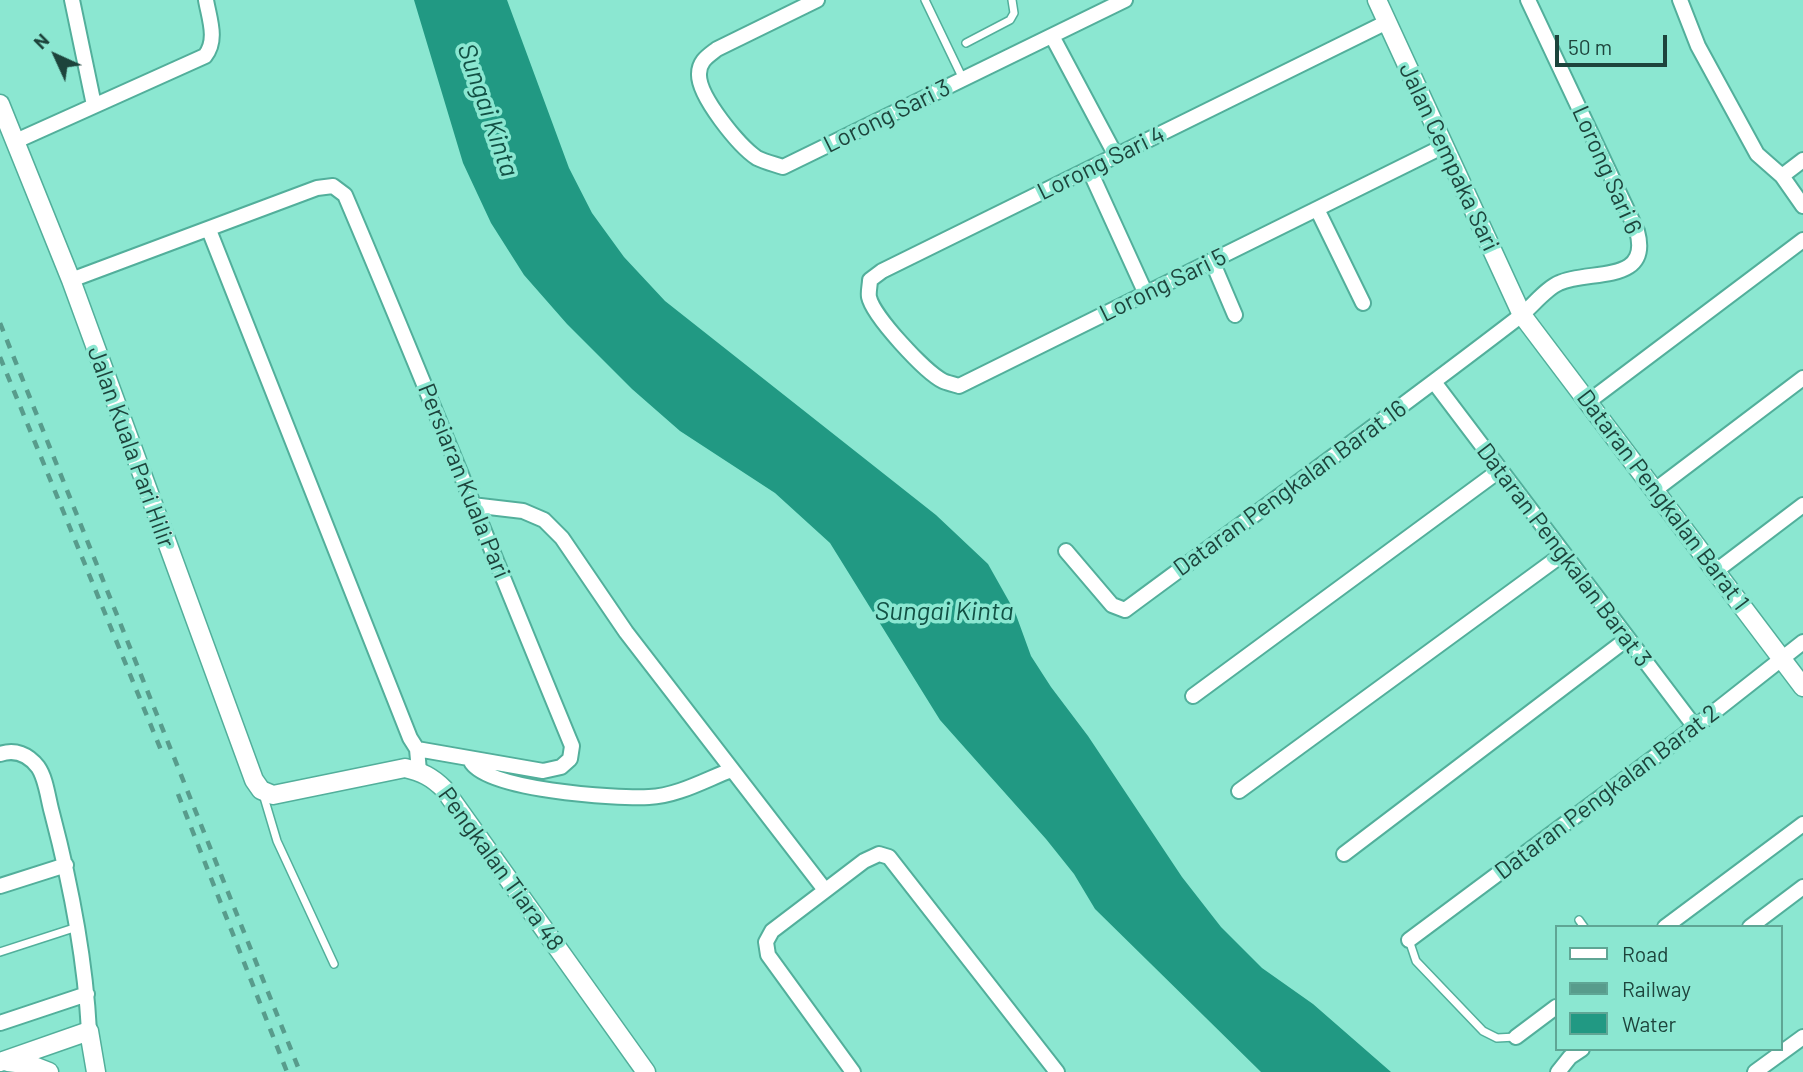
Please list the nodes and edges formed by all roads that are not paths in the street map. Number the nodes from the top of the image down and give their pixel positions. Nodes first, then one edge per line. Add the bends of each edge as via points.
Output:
1 (72, 0) edge
2 (205, 0) edge
3 (817, 0) edge
4 (925, 0) edge
5 (1012, 0) edge
6 (1125, 0) edge
7 (1377, 0) edge
8 (1528, 0) edge
9 (1680, 0) edge
10 (1387, 22) junction
11 (1052, 36) junction
12 (966, 43) dead end
13 (963, 79) junction
14 (0, 104) edge
15 (94, 105) junction
16 (16, 141) junction
17 (1444, 146) junction
18 (1116, 156) junction
19 (1803, 160) edge
20 (1088, 169) junction
21 (1782, 176) junction
22 (1803, 206) edge
23 (1317, 209) junction
24 (209, 230) junction
25 (1803, 240) edge
26 (1212, 261) junction
27 (71, 281) junction
28 (1146, 294) junction
29 (1363, 303) dead end
30 (1522, 314) junction
31 (1235, 315) dead end
32 (892, 332) joint
33 (1803, 378) edge
34 (1434, 382) junction
35 (1588, 402) junction
36 (1500, 470) junction
37 (1655, 490) junction
38 (472, 505) junction
39 (1803, 505) edge
40 (1066, 551) dead end
41 (1563, 554) junction
42 (1716, 571) junction
43 (1627, 639) junction
44 (1803, 642) edge
45 (1782, 658) junction
46 (1803, 687) edge
47 (1193, 696) dead end
48 (1695, 727) junction
49 (417, 749) junction
50 (0, 754) edge
51 (470, 758) junction
52 (731, 769) junction
53 (419, 771) junction
54 (261, 790) junction
55 (1239, 791) dead end
56 (1803, 824) edge
57 (1344, 854) dead end
58 (66, 865) junction
59 (0, 886) edge
60 (1803, 887) edge
61 (825, 890) junction
62 (1668, 925) edge
63 (1753, 925) edge
64 (78, 927) junction
65 (1409, 940) joint
66 (0, 952) edge
67 (334, 964) dead end
68 (87, 994) junction
69 (1554, 1008) edge
70 (0, 1023) edge
71 (89, 1031) junction
72 (1516, 1037) joint
73 (1803, 1037) edge
74 (1784, 1043) edge
75 (1579, 1051) edge
76 (1776, 1051) edge
77 (1, 1062) edge
78 (49, 1072) edge
79 (96, 1072) edge
80 (646, 1072) edge
81 (853, 1072) edge
82 (1057, 1072) edge
83 (1558, 1072) edge
84 (1755, 1072) edge

1 - 15 street
2 - 15 street via 212,48 205,56
3 - 13 street, Lorong Sari 3 via 704,58 699,73 702,90 742,146 759,159 783,167
4 - 13 lane
5 - 12 lane via 1010,20
6 - 11 street, Lorong Sari 3
7 - 10 street, Jalan Cempaka Sari
8 - 30 street, Lorong Sari 6 via 1642,246 1636,260 1619,272 1558,283
9 - 21 street via 1698,46 1757,154
10 - 17 street, Jalan Cempaka Sari
10 - 18 street, Lorong Sari 4
11 - 13 street, Lorong Sari 3
11 - 18 street
14 - 16 street, Jalan Kuala Pari Hilir
15 - 16 street
16 - 27 street, Jalan Kuala Pari Hilir
17 - 23 street, Lorong Sari 5
17 - 30 street, Jalan Cempaka Sari
18 - 20 street, Lorong Sari 4
19 - 21 street
20 - 28 street
20 - 32 street, Lorong Sari 4 via 870,280 873,306
21 - 22 street
23 - 26 street, Lorong Sari 5
23 - 29 street
24 - 27 street, Persiaran Kuala Pari
24 - 38 street, Persiaran Kuala Pari via 317,188 334,186 345,195
24 - 49 street
25 - 35 street
26 - 28 street, Lorong Sari 5
26 - 31 street
27 - 54 street, Jalan Kuala Pari Hilir
28 - 32 street, Lorong Sari 5 via 959,386 943,381 920,363
30 - 34 street, Dataran Pengkalan Barat 16
30 - 35 street, Dataran Pengkalan Barat 1
33 - 37 street
34 - 36 street, Dataran Pengkalan Barat 3
34 - 40 street, Dataran Pengkalan Barat 16 via 1125,610 1112,605
35 - 37 street, Dataran Pengkalan Barat 1
36 - 41 street, Dataran Pengkalan Barat 3
36 - 47 street
37 - 42 street, Dataran Pengkalan Barat 1
38 - 51 street, Persiaran Kuala Pari via 572,746 570,759 561,767 543,771
38 - 52 street via 523,511 544,520 562,538 626,632
39 - 42 street
41 - 43 street, Dataran Pengkalan Barat 3
41 - 55 street
42 - 45 street, Dataran Pengkalan Barat 1
43 - 48 street, Dataran Pengkalan Barat 3
43 - 57 street
44 - 45 street, Dataran Pengkalan Barat 2
45 - 46 street, Dataran Pengkalan Barat 1
45 - 48 street, Dataran Pengkalan Barat 2
48 - 65 street, Dataran Pengkalan Barat 2
49 - 51 street, Persiaran Kuala Pari
49 - 53 street
50 - 58 street via 26,755 40,769
51 - 52 street via 475,767 501,781 638,797 682,790
52 - 61 street
53 - 54 street, Pengkalan Tiara 48 via 397,769 282,795
53 - 80 street, Pengkalan Tiara 48 via 444,789
54 - 67 lane via 277,841
56 - 62 street
58 - 59 street
58 - 64 street
60 - 63 street
61 - 81 street via 772,930 766,942 768,955
61 - 82 street via 864,861 879,854 890,857
64 - 66 lane
64 - 68 street
65 - 72 lane via 1416,961 1483,1031 1497,1038
68 - 70 street
68 - 71 street
69 - 72 street
71 - 77 street
71 - 79 street
73 - 74 street
75 - 83 street
76 - 84 street
77 - 78 street

